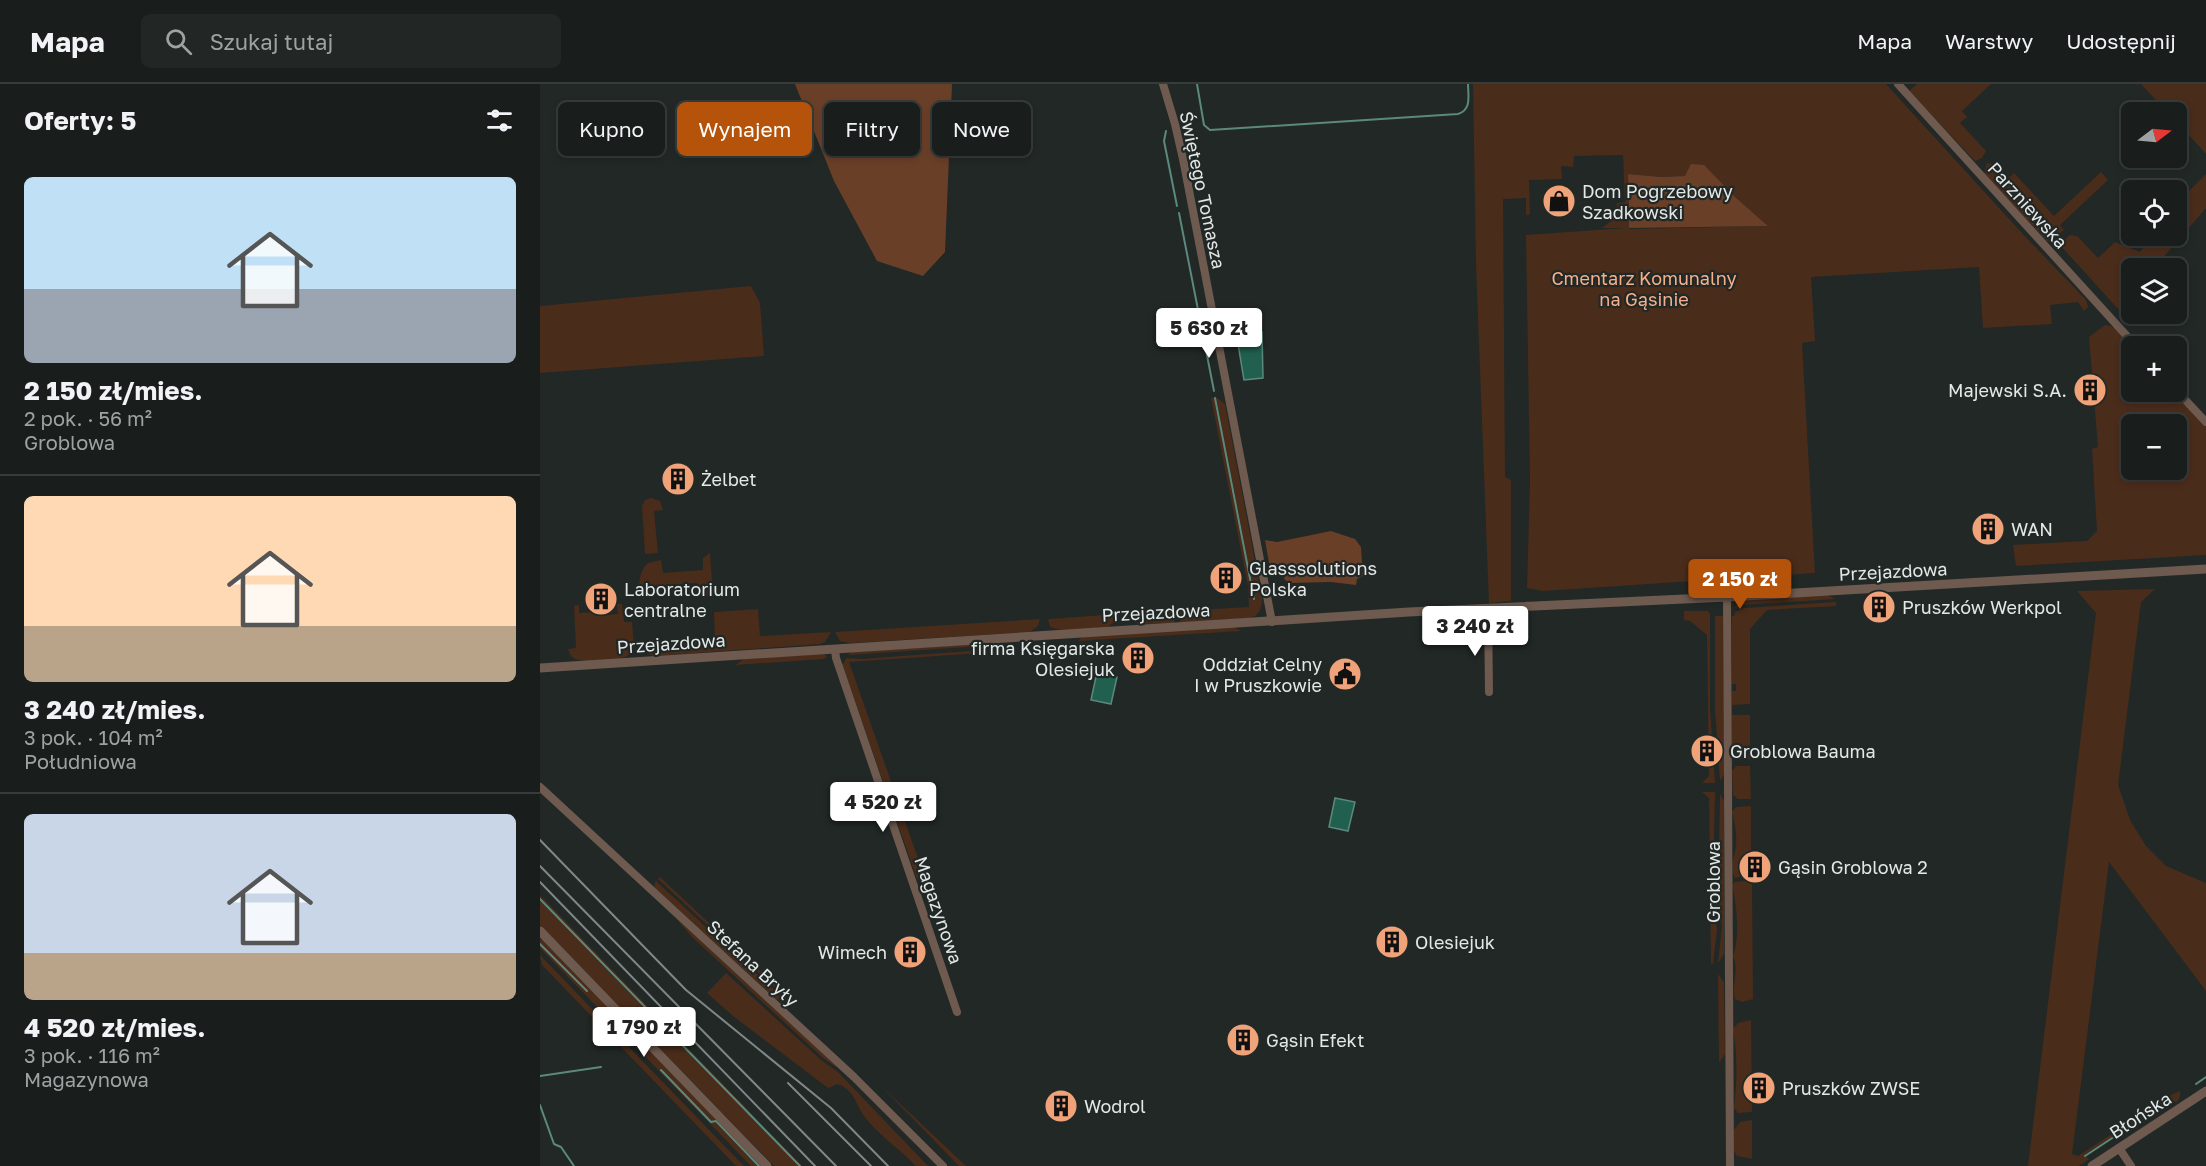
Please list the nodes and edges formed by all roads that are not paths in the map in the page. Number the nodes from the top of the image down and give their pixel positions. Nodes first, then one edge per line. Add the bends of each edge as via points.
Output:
1 (1162, 84) edge
2 (1898, 84) edge
3 (2127, 336) edge
4 (2187, 402) edge
5 (2206, 422) edge
6 (2206, 569) edge
7 (1727, 597) junction
8 (1488, 608) junction
9 (1272, 622) junction
10 (835, 648) junction
11 (540, 668) edge
12 (1489, 692) dead end
13 (540, 787) edge
14 (540, 932) edge
15 (957, 1012) dead end
16 (2206, 1091) edge
17 (2118, 1148) junction
18 (767, 1166) edge
19 (943, 1166) edge
20 (1730, 1166) edge
21 (2092, 1166) edge
22 (2131, 1166) edge

1 - 9 street, Świętego Tomasza via 1183,159
2 - 3 street, Parzniewska
4 - 5 street
6 - 7 street, Przejazdowa
7 - 8 street, Przejazdowa
7 - 20 street, Groblowa
8 - 9 street, Przejazdowa
8 - 12 street
9 - 10 street, Przejazdowa
10 - 11 street, Przejazdowa
10 - 15 street, Magazynowa
13 - 19 street, Stefana Bryły via 839,1063
14 - 18 street
16 - 17 street, Błońska
17 - 21 street, Błońska
17 - 22 street

